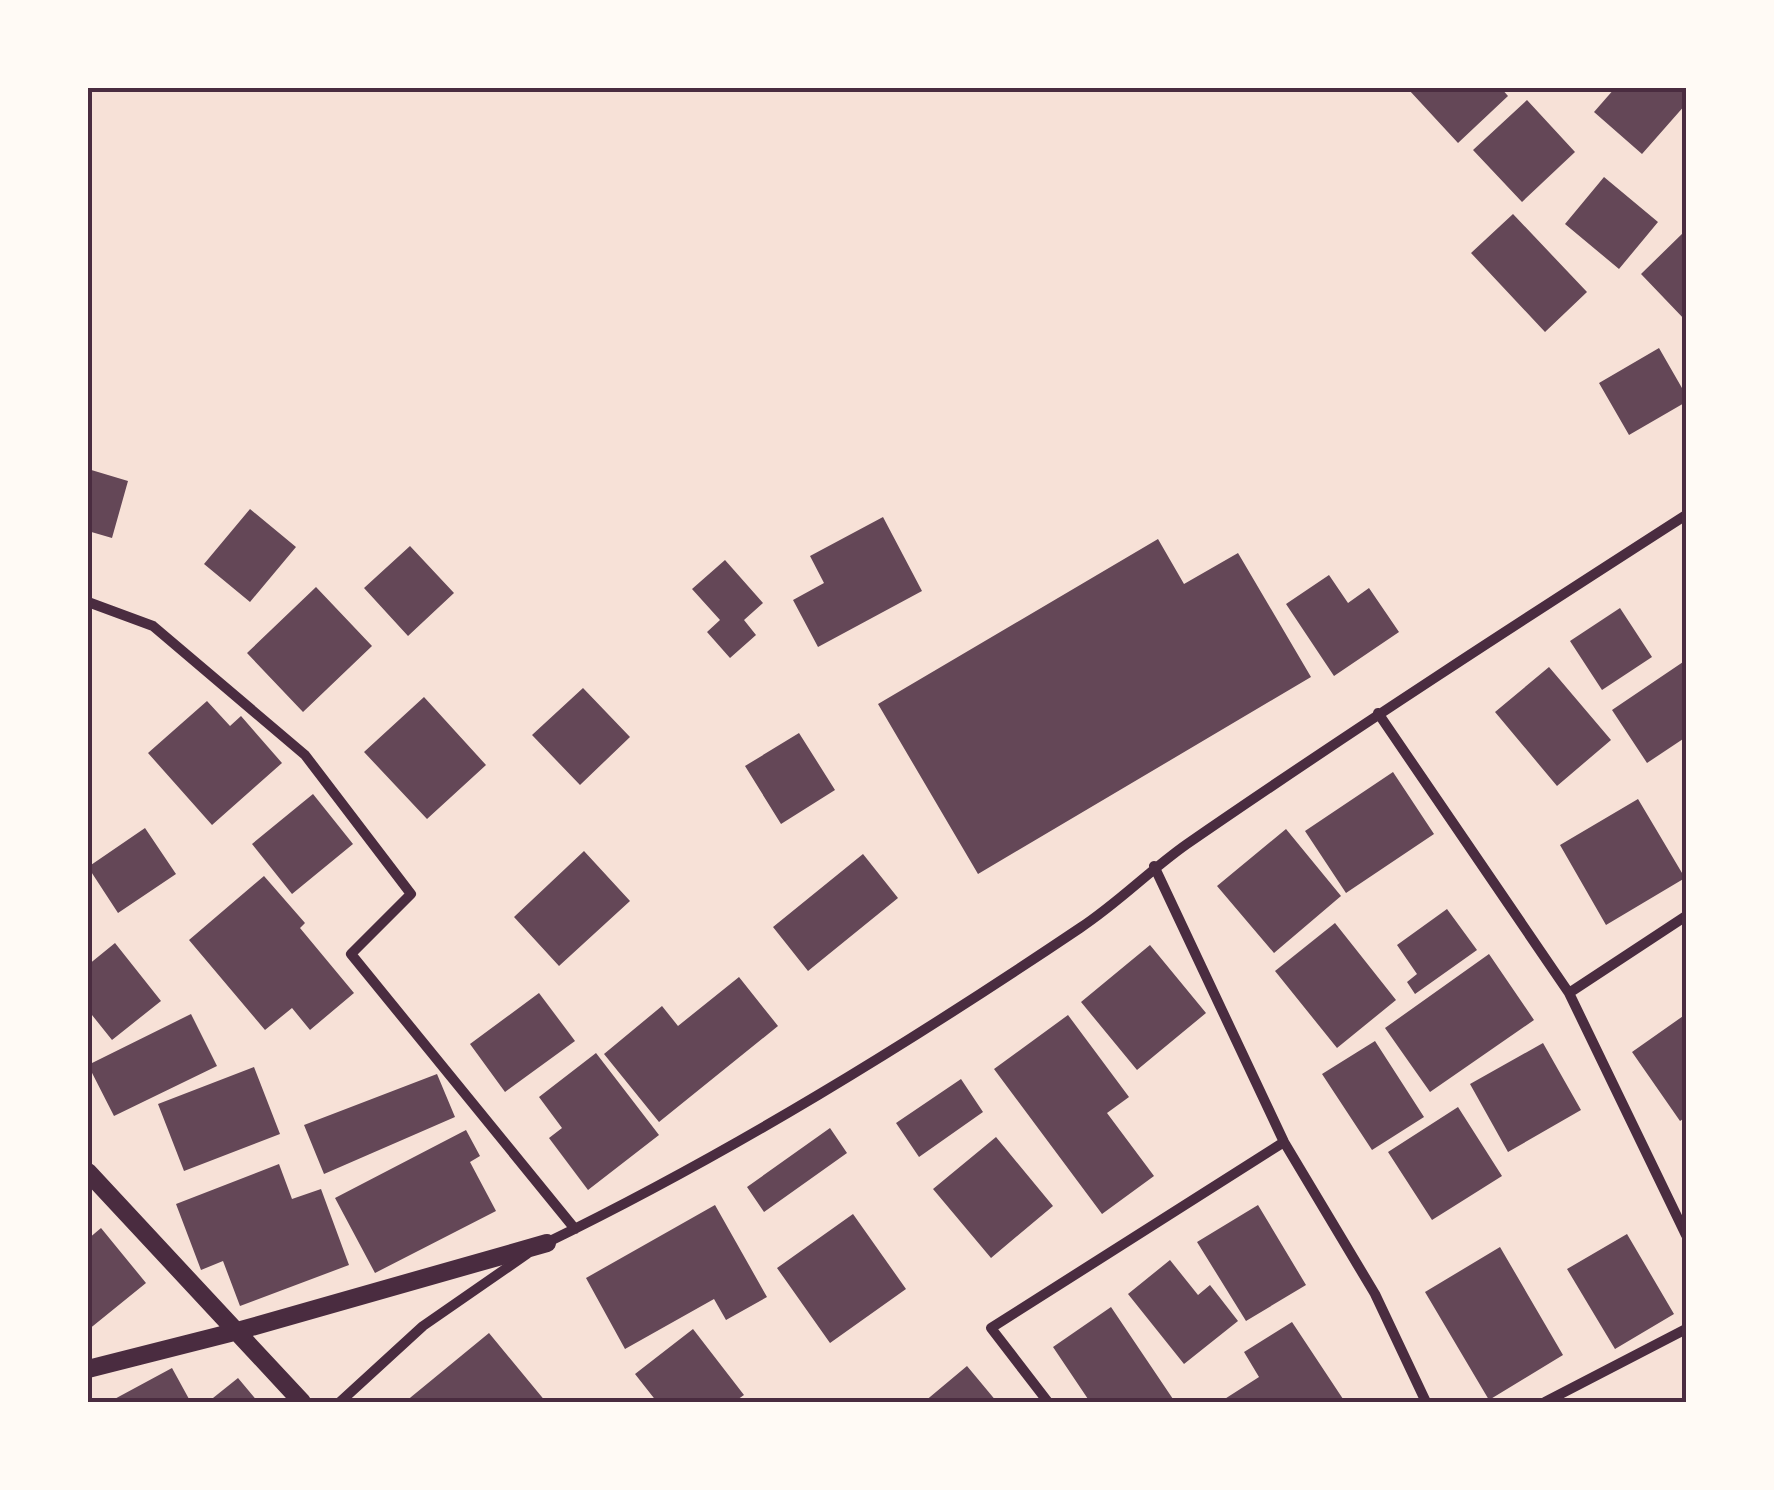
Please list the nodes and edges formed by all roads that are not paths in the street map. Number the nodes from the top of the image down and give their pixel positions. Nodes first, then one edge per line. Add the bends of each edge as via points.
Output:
1 (1686, 515) edge
2 (88, 602) edge
3 (1378, 713) junction
4 (1154, 866) junction
5 (1686, 916) edge
6 (1569, 993) junction
7 (1284, 1142) junction
8 (88, 1172) edge
9 (574, 1229) junction
10 (1686, 1234) edge
11 (547, 1243) junction
12 (1686, 1329) edge
13 (234, 1332) junction
14 (88, 1369) edge
15 (302, 1402) edge
16 (340, 1402) edge
17 (1048, 1402) edge
18 (1426, 1402) edge
19 (1545, 1402) edge

1 - 3 street
2 - 9 street via 153,626 305,755 339,798 411,894 351,954
3 - 4 street
3 - 6 street
4 - 7 street
4 - 9 street via 1084,925 822,1092
5 - 6 street
6 - 10 street
7 - 17 street via 991,1328
7 - 18 street via 1375,1294
8 - 13 street
9 - 11 street
11 - 13 street
11 - 16 street via 423,1326
12 - 19 street
13 - 14 street
13 - 15 street

